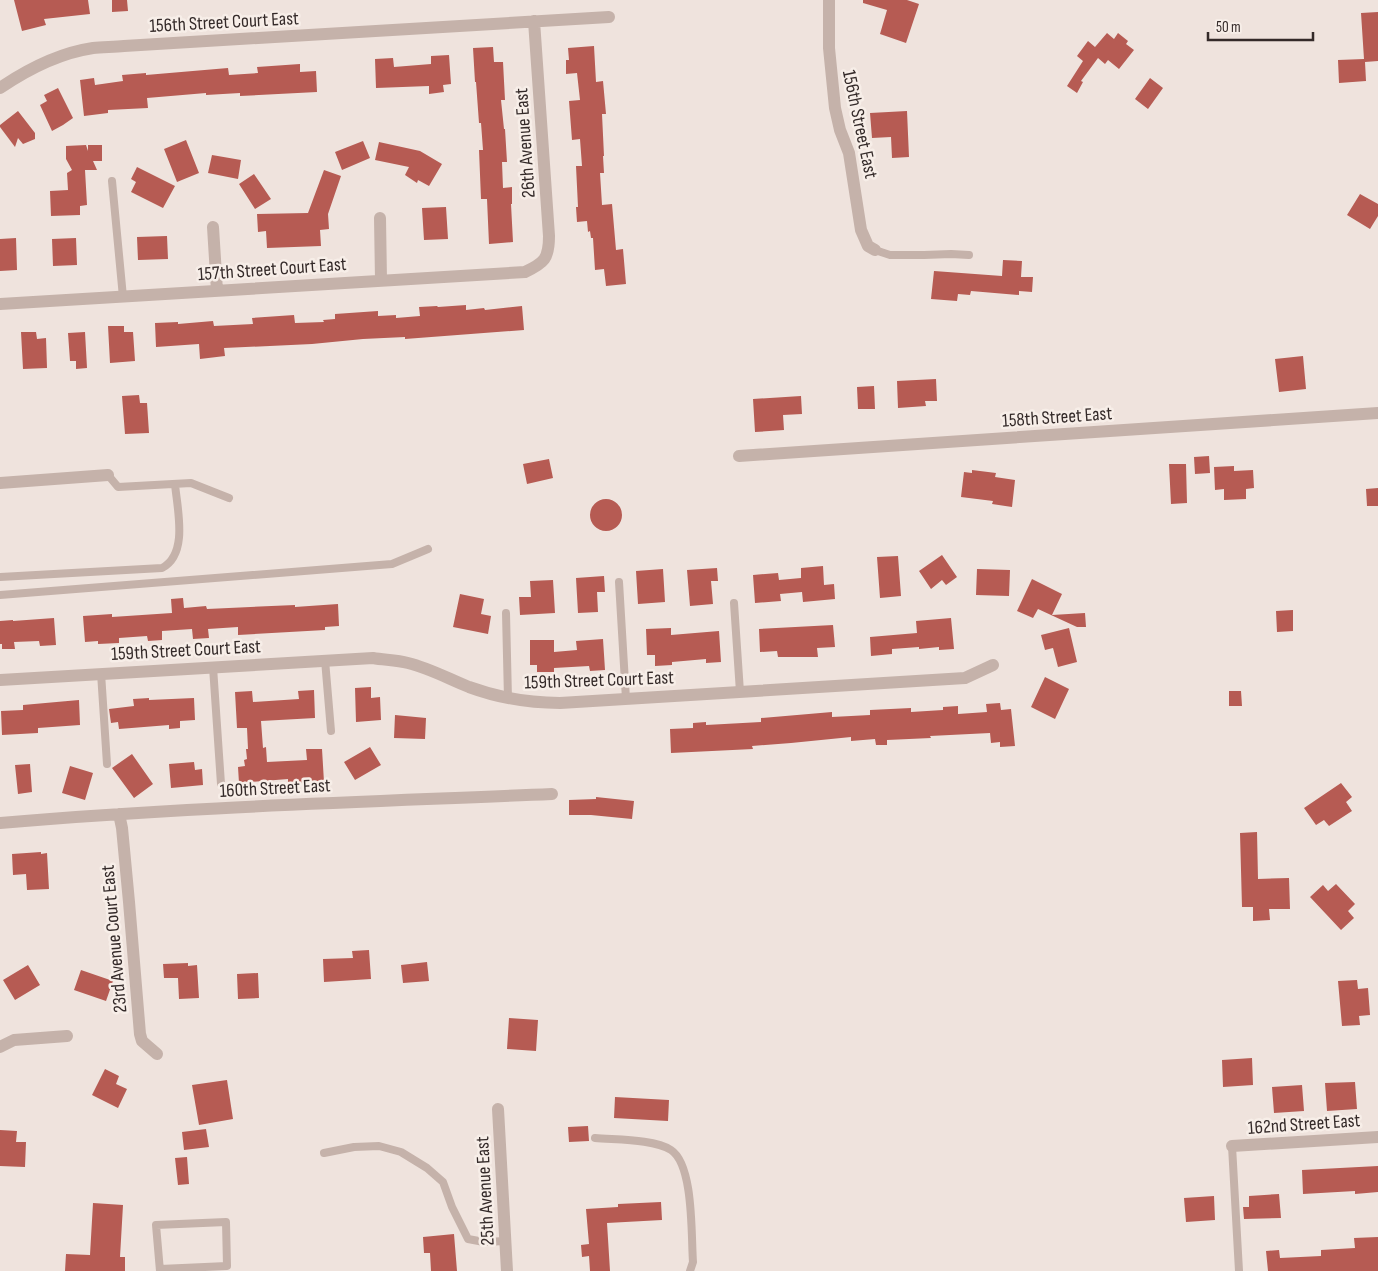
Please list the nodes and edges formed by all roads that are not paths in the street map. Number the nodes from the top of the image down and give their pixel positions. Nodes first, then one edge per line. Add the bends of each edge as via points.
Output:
1 (829, 0) edge
2 (609, 17) dead end
3 (534, 21) junction
4 (0, 88) edge
5 (112, 181) dead end
6 (380, 218) dead end
7 (213, 227) dead end
8 (875, 250) joint
9 (969, 255) dead end
10 (544, 260) joint
11 (381, 280) junction
12 (216, 291) junction
13 (123, 297) junction
14 (0, 304) edge
15 (1378, 413) edge
16 (739, 456) dead end
17 (108, 475) joint
18 (0, 482) edge
19 (175, 484) junction
20 (229, 498) dead end
21 (428, 549) dead end
22 (0, 577) edge
23 (619, 582) dead end
24 (0, 595) edge
25 (734, 603) dead end
26 (506, 613) dead end
27 (325, 660) junction
28 (993, 665) dead end
29 (213, 667) junction
30 (101, 673) junction
31 (0, 680) edge
32 (740, 692) junction
33 (508, 698) junction
34 (626, 699) junction
35 (331, 730) dead end
36 (107, 764) dead end
37 (221, 784) dead end
38 (552, 794) dead end
39 (119, 814) junction
40 (0, 823) edge
41 (67, 1036) dead end
42 (0, 1047) edge
43 (157, 1054) dead end
44 (498, 1109) dead end
45 (1378, 1137) edge
46 (595, 1138) dead end
47 (1232, 1146) joint
48 (324, 1153) dead end
49 (505, 1241) junction
50 (160, 1270) edge
51 (507, 1271) edge
52 (690, 1271) edge
53 (1239, 1271) edge

1 - 8 street, 156th Street East via 828,48 835,108 849,153 861,230 868,246
2 - 3 street, 156th Street Court East
3 - 4 street, 156th Street Court East via 92,49 66,54 39,65
3 - 10 street, 26th Avenue East via 549,236
5 - 13 lane
6 - 11 street
7 - 12 street
8 - 9 lane via 890,255
10 - 11 street, 157th Street Court East via 525,272
11 - 12 street, 157th Street Court East
12 - 13 street, 157th Street Court East
13 - 14 street, 157th Street Court East
15 - 16 street, 158th Street East
17 - 18 street
17 - 19 lane via 118,488
19 - 20 lane via 191,483
19 - 22 lane via 180,534 174,557 166,566
21 - 24 lane via 392,564
23 - 34 lane
25 - 32 lane
26 - 33 lane
27 - 29 street, 159th Street Court East
27 - 33 street, 159th Street Court East via 373,658 407,663
27 - 35 lane
28 - 32 street, 159th Street Court East via 965,678
29 - 30 street, 159th Street Court East
29 - 37 lane
30 - 31 street, 159th Street Court East
30 - 36 lane
32 - 34 street, 159th Street Court East
33 - 34 street, 159th Street Court East via 541,703
38 - 39 street, 160th Street East
39 - 40 street, 160th Street East
39 - 43 street, 23rd Avenue Court East via 140,1034 142,1041
41 - 42 street via 14,1040
44 - 49 street, 25th Avenue East
45 - 47 street, 162nd Street East
46 - 52 lane via 652,1144 677,1155 689,1190
47 - 53 lane
48 - 49 lane via 379,1146 401,1152 442,1182 468,1239
49 - 51 street, 25th Avenue East
50 - 50 lane via 156,1225 226,1222 227,1266

